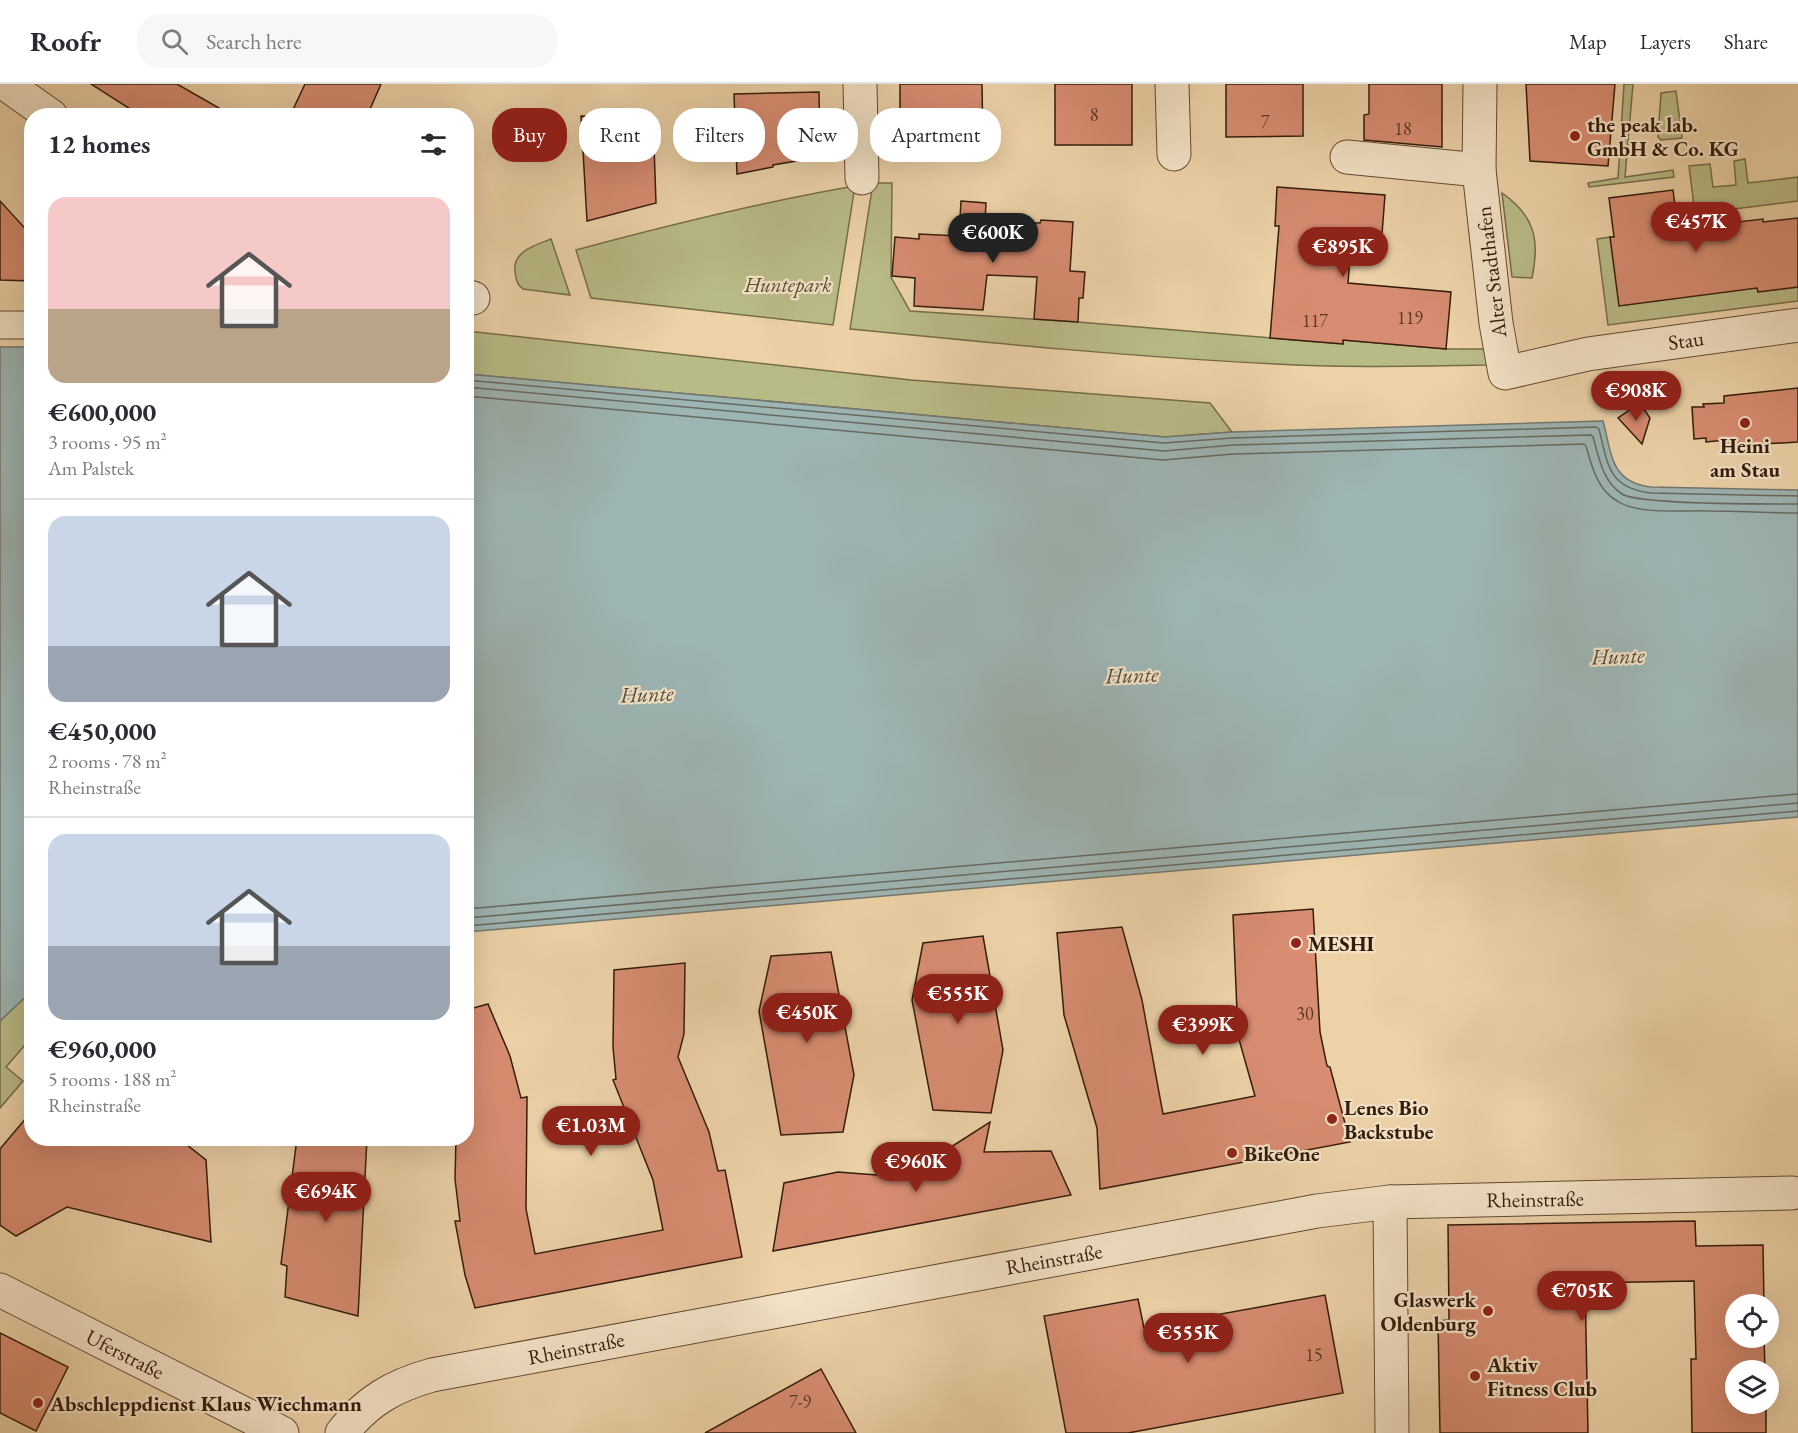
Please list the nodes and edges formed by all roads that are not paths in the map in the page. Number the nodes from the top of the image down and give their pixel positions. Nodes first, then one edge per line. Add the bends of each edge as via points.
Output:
1 (6, 84) edge
2 (860, 84) edge
3 (1172, 84) edge
4 (1480, 84) edge
5 (40, 108) edge
6 (1174, 154) dead end
7 (1347, 157) dead end
8 (1479, 170) junction
9 (862, 178) dead end
10 (0, 325) edge
11 (24, 325) edge
12 (1798, 326) edge
13 (1505, 373) joint
14 (1792, 1193) dead end
15 (1390, 1202) junction
16 (0, 1290) edge
17 (282, 1433) edge
18 (342, 1433) edge
19 (1392, 1433) edge

1 - 5 street
2 - 9 street
3 - 6 street
4 - 8 street, Alter Stadthafen
7 - 8 street
8 - 13 street, Alter Stadthafen
10 - 11 street
12 - 13 street, Stau via 1588,354
14 - 15 street, Rheinstraße
15 - 18 street, Rheinstraße via 1294,1215 432,1375 387,1392 365,1407
15 - 19 street
16 - 17 street, Uferstraße

